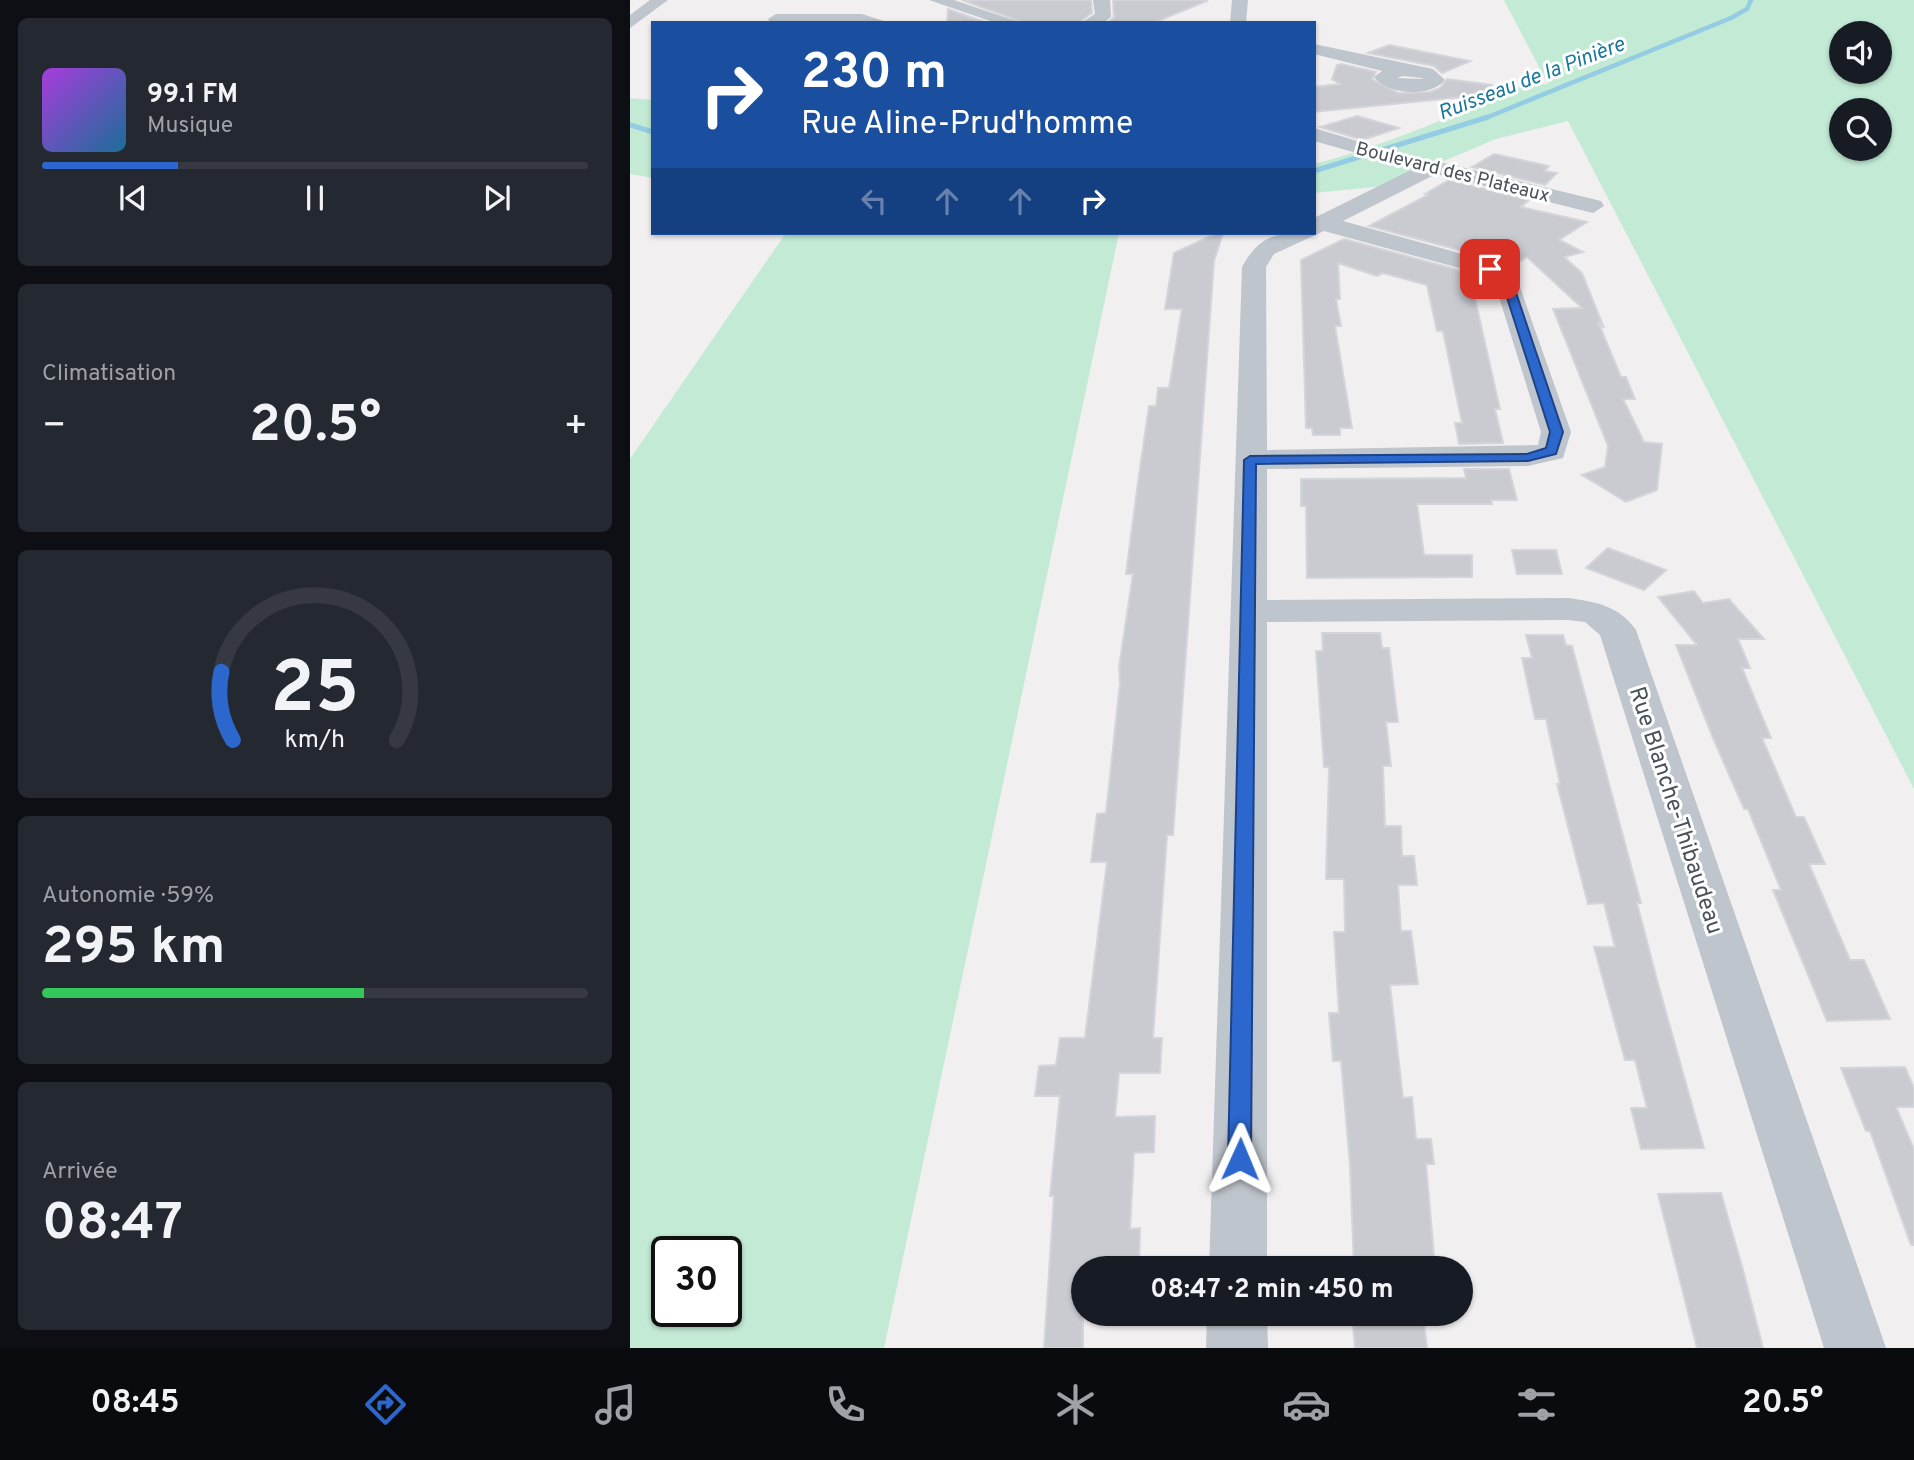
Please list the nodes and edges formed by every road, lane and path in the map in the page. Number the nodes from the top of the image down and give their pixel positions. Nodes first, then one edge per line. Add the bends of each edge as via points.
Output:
1 (660, 0) edge
2 (797, 0) edge
3 (937, 0) edge
4 (1101, 0) edge
5 (1240, 0) edge
6 (633, 19) edge
7 (774, 21) edge
8 (872, 21) edge
9 (1007, 21) edge
10 (1094, 21) edge
11 (1238, 21) edge
12 (1316, 50) edge
13 (1401, 71) dead end
14 (1316, 135) edge
15 (1433, 167) junction
16 (1593, 206) dead end
17 (1316, 226) edge
18 (1316, 229) edge
19 (1296, 235) edge
20 (1250, 460) junction
21 (1247, 611) junction
22 (1238, 1256) edge
23 (1237, 1326) edge
24 (1237, 1348) edge
25 (1855, 1348) edge

1 - 6 street
2 - 7 street
3 - 9 street
4 - 10 street via 1103,18
5 - 11 street
7 - 8 street
12 - 13 street
14 - 15 street, Boulevard des Plateaux
15 - 16 street, Boulevard des Plateaux
15 - 17 street
18 - 20 street via 1490,269 1507,281 1556,432 1552,451 1528,457
19 - 20 street via 1264,249 1254,267
20 - 21 street
21 - 22 street
21 - 25 street, Rue Blanche-Thibaudeau via 1567,609 1597,613 1617,630
23 - 24 street

